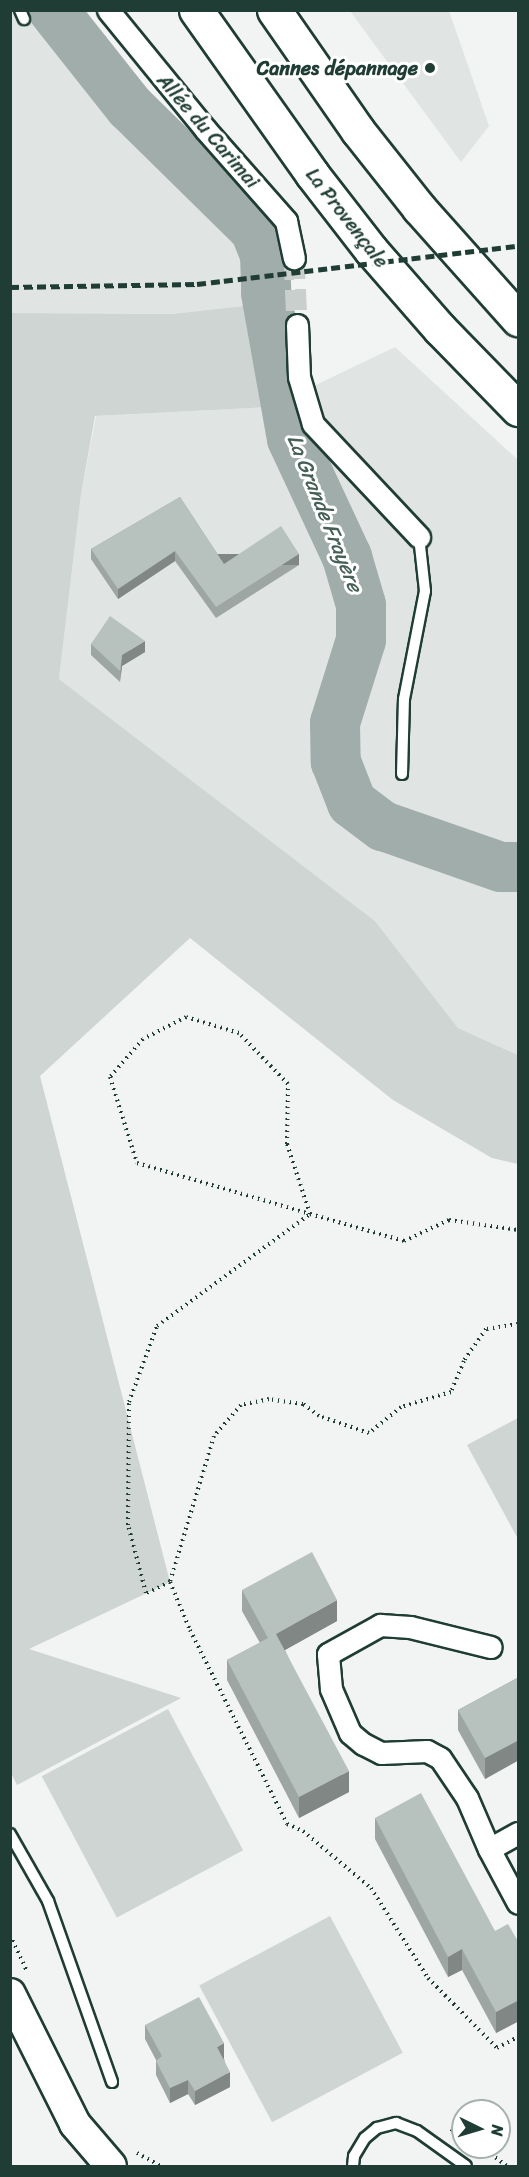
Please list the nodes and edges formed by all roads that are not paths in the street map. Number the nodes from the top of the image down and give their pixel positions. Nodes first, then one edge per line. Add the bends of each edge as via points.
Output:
1 (108, 10) edge
2 (196, 10) edge
3 (274, 10) edge
4 (294, 258) tunnel mouth
5 (519, 319) edge
6 (297, 325) tunnel mouth
7 (519, 409) edge
8 (419, 537) joint
9 (402, 774) dead end
10 (491, 1647) dead end
11 (519, 1833) edge
12 (10, 1834) edge
13 (489, 1850) junction
14 (519, 1903) edge
15 (10, 1994) edge
16 (112, 2082) dead end
17 (111, 2166) edge
18 (353, 2166) edge
19 (466, 2166) edge

1 - 4 street, Allée du Carimai via 168,86 286,221
2 - 7 highway, La Provençale via 371,250 440,329
3 - 5 highway via 358,130 419,208
6 - 8 street via 299,377 313,424
8 - 9 lane via 425,591 404,699
10 - 13 street via 410,1627 380,1625 328,1653 331,1689 350,1733 381,1753 427,1751 440,1758 467,1798
11 - 13 street
12 - 16 lane via 48,1901
13 - 14 street
15 - 17 main road via 75,2124
18 - 19 lane via 354,2156 365,2138 377,2128 396,2123 417,2131

